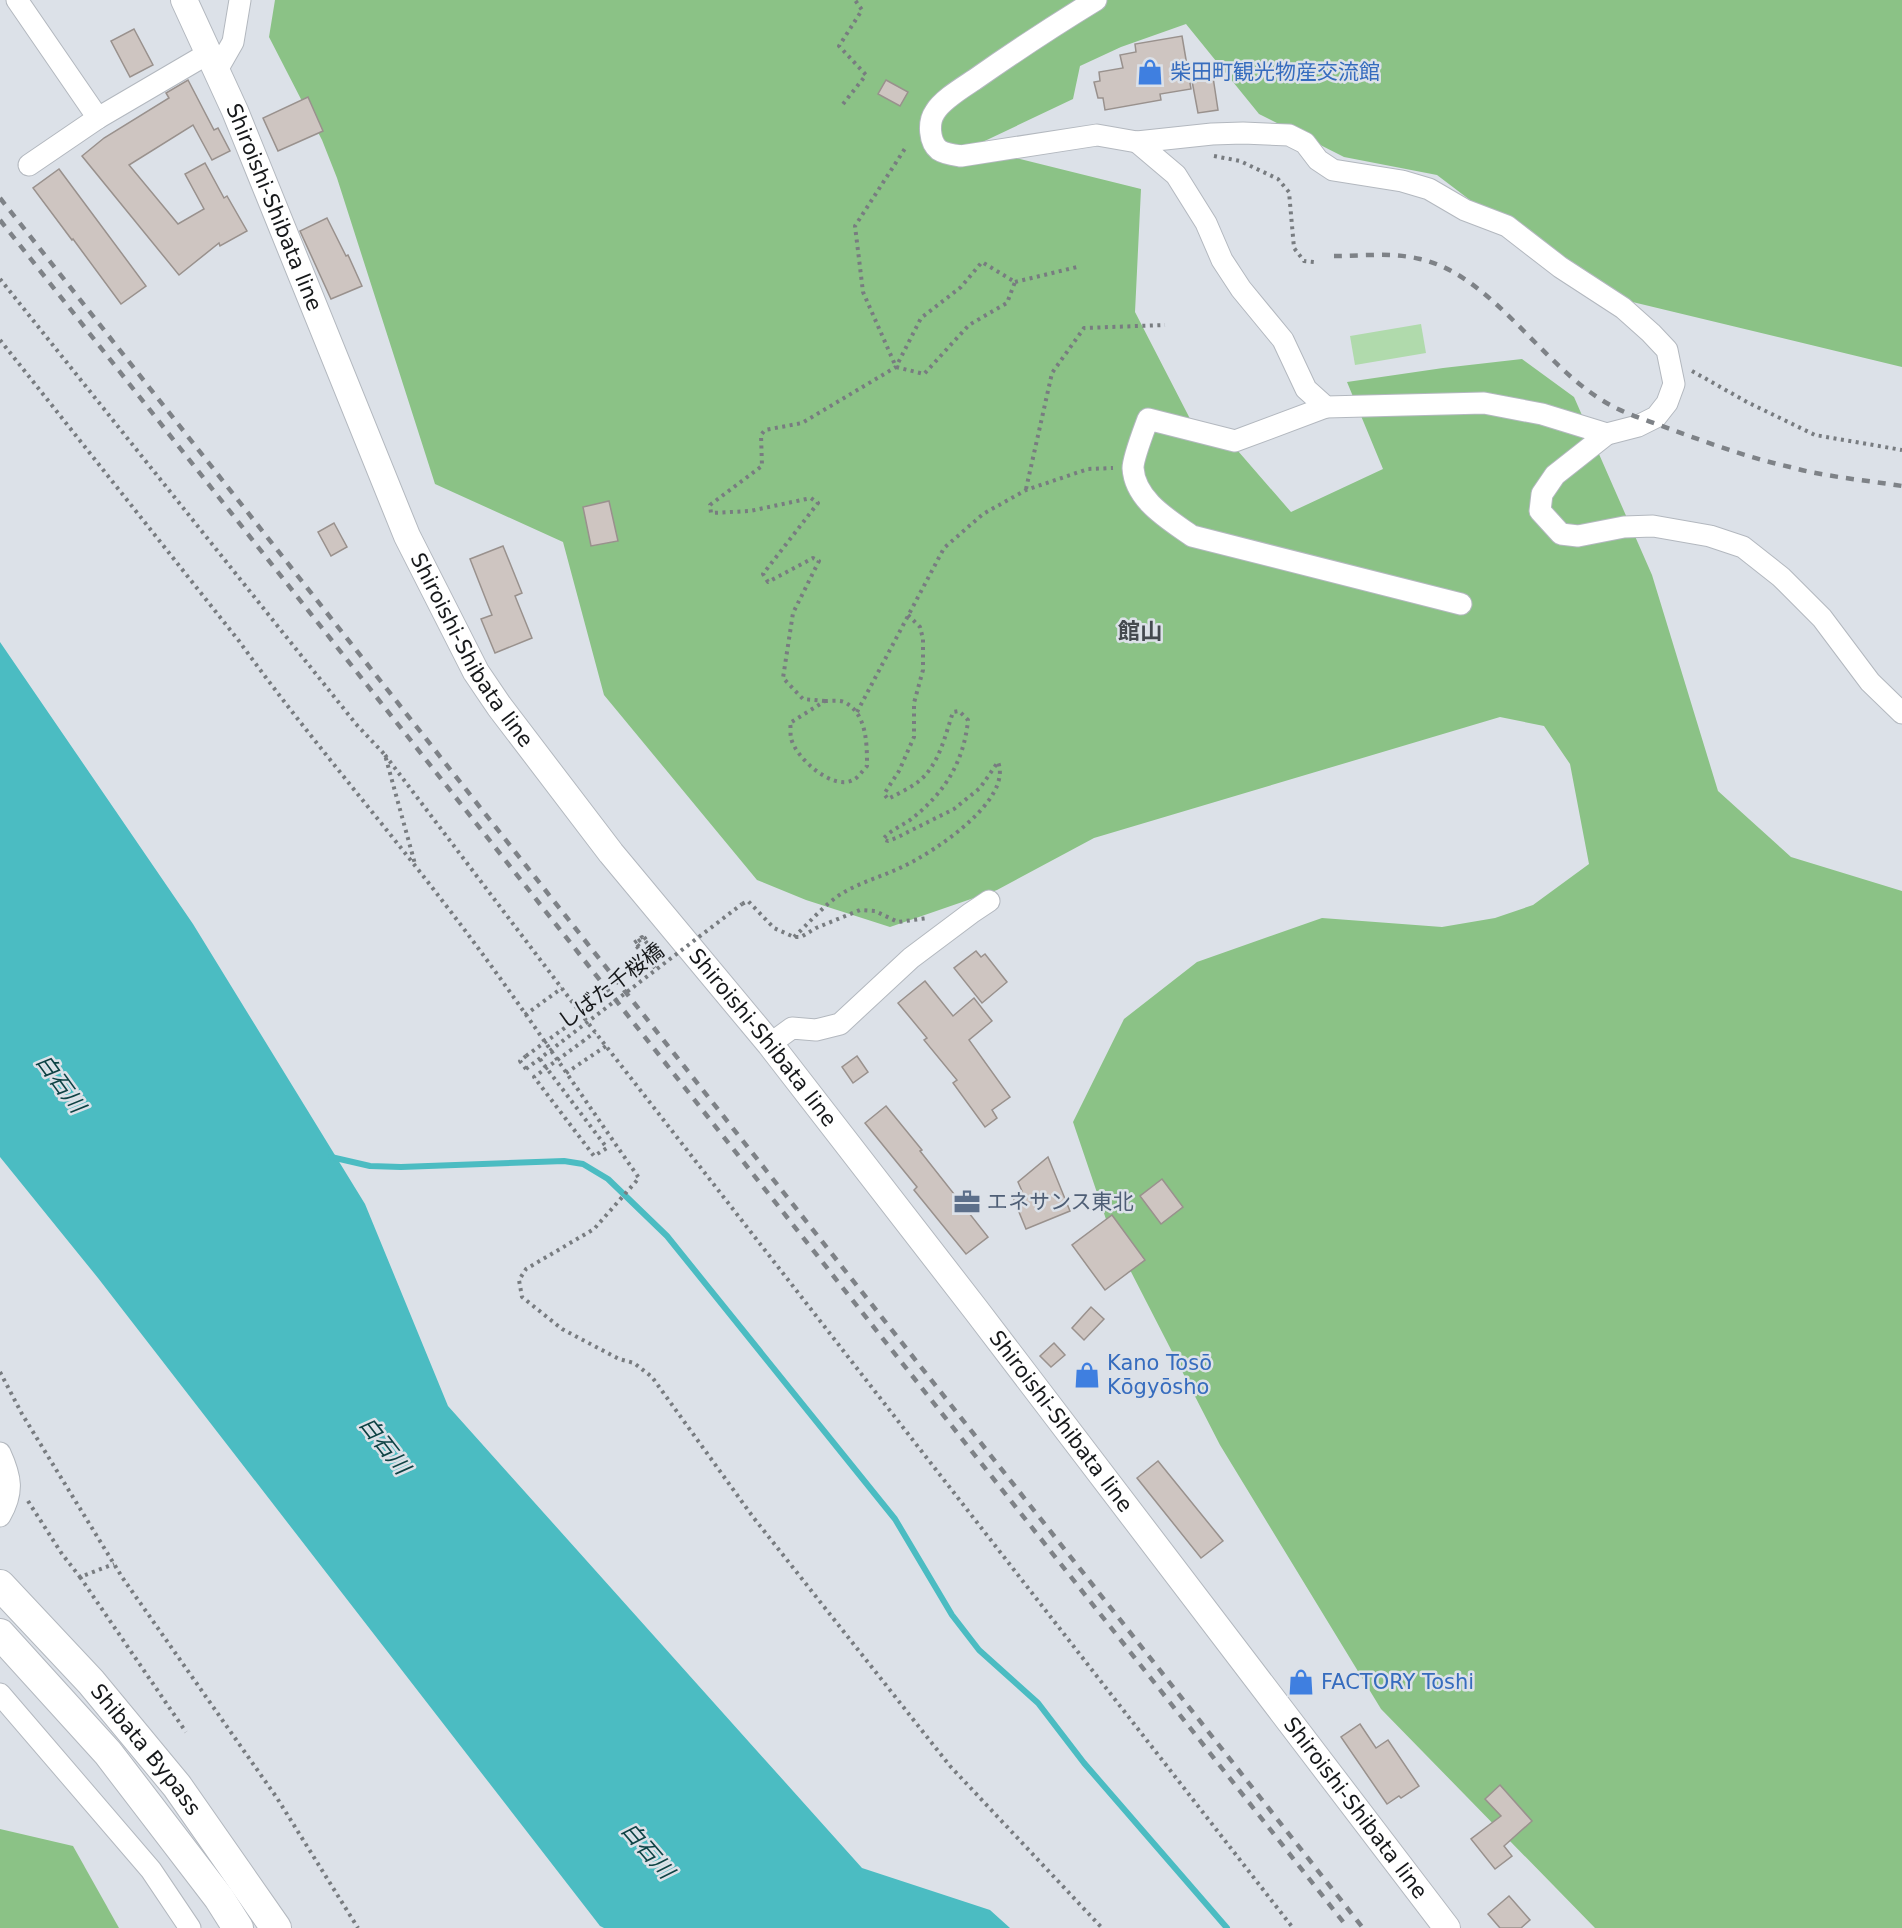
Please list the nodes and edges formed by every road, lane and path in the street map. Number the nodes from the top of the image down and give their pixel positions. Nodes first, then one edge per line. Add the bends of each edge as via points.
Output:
1 (17, 0) edge
2 (184, 0) edge
3 (240, 0) edge
4 (855, 0) edge
5 (1096, 0) edge
6 (213, 61) junction
7 (843, 104) dead end
8 (98, 118) junction
9 (1137, 142) junction
10 (906, 147) dead end
11 (1208, 155) dead end
12 (29, 165) dead end
13 (1314, 262) dead end
14 (1077, 267) dead end
15 (0, 279) edge
16 (1016, 282) junction
17 (1165, 325) dead end
18 (0, 340) edge
19 (1667, 350) junction
20 (896, 366) junction
21 (1326, 407) junction
22 (1607, 434) junction
23 (1902, 450) edge
24 (1133, 467) junction
25 (1026, 490) junction
26 (1461, 604) dead end
27 (908, 615) junction
28 (825, 701) junction
29 (857, 712) junction
30 (1902, 713) edge
31 (385, 755) junction
32 (416, 867) junction
33 (989, 901) dead end
34 (929, 918) dead end
35 (794, 937) junction
36 (656, 952) dead end
37 (657, 970) junction
38 (562, 988) junction
39 (525, 1015) junction
40 (583, 1015) junction
41 (596, 1032) junction
42 (770, 1044) junction
43 (606, 1046) junction
44 (540, 1059) junction
45 (566, 1074) junction
46 (0, 1372) edge
47 (0, 1453) edge
48 (26, 1498) dead end
49 (0, 1516) edge
50 (114, 1564) junction
51 (81, 1577) junction
52 (0, 1586) edge
53 (0, 1634) edge
54 (0, 1694) edge
55 (186, 1732) dead end
56 (190, 1928) edge
57 (238, 1928) edge
58 (276, 1928) edge
59 (358, 1928) edge
60 (1102, 1928) edge
61 (1293, 1928) edge
62 (1447, 1928) edge

1 - 8 street
2 - 6 main road, Shiroishi-Shibata line
3 - 6 street via 234,42
4 - 7 path via 862,10 839,46 866,75
5 - 9 street via 952,95 934,112 932,138 938,149 961,156 1097,135
6 - 8 street
6 - 42 main road, Shiroishi-Shibata line via 407,536 476,672 611,853
8 - 12 street
9 - 19 street via 1212,134 1288,135 1305,143 1318,160 1333,170 1429,189 1465,210 1507,226 1623,308
9 - 21 street via 1176,175 1206,223 1228,270 1283,340 1306,389
10 - 20 path via 855,226 863,292
11 - 13 path via 1240,161 1278,179 1289,192 1294,248 1304,261
14 - 16 path
15 - 31 path via 356,724
16 - 20 path via 1007,303 969,325 924,374
16 - 20 path via 982,262 961,287 921,318
17 - 25 path via 1084,328 1052,373
18 - 32 path
19 - 22 street via 1674,384 1667,403 1656,417
19 - 23 path via 1692,371 1815,435
20 - 28 path via 802,423 765,430 761,435 762,466 710,505 711,513 750,511 811,498 818,502 763,574 768,582 813,558 819,561 793,613 783,678 803,699
21 - 22 street via 1484,404 1542,414
21 - 24 street via 1235,441 1148,419
22 - 30 street via 1555,476 1542,494 1540,511 1561,534 1578,536 1653,526 1710,536 1743,547 1781,577 1822,618 1870,681
24 - 25 path via 1088,469
24 - 26 street via 1140,493 1163,516 1192,536
25 - 27 path via 983,514 944,548
27 - 29 path
27 - 35 path via 920,627 923,670 914,704 914,737 884,794 888,799 927,775 940,752 953,712 959,711 968,720 958,764 943,787 926,807 883,838 896,838 954,809 980,788 998,762 1002,771 995,792 984,808 949,838 905,866 840,894
28 - 29 path via 843,701
28 - 29 path via 790,723 791,738 800,754 814,770 830,779 854,780 867,766 867,747
31 - 32 path
31 - 38 path
32 - 39 path
33 - 42 street via 911,958 840,1024 816,1030 792,1028
34 - 35 path via 898,922 875,911 860,910
35 - 37 path, しばた千桜橋, bridge via 774,928 748,901
36 - 37 path, bridge via 644,937 636,943 649,958 655,953 642,937 634,943
37 - 44 path, しばた千桜橋, bridge
38 - 39 path
38 - 40 path
39 - 45 path
40 - 41 path
40 - 44 path, しばた千桜橋, bridge via 520,1061 526,1069
41 - 43 path
41 - 44 path, bridge via 553,1063 543,1070 534,1077 594,1156 607,1148 548,1070 544,1065
42 - 62 main road, Shiroishi-Shibata line
43 - 45 path
43 - 61 path
45 - 60 path via 639,1178 594,1229 526,1269 519,1280 522,1297 562,1329 634,1363 651,1377 753,1516 950,1766
46 - 50 path
47 - 49 street via 10,1484
48 - 51 path
50 - 51 path
50 - 59 path via 277,1798
51 - 55 path
52 - 58 highway, Shibata Bypass via 91,1682 177,1786
53 - 57 highway, Shibata Bypass via 108,1753
54 - 56 street via 151,1870

